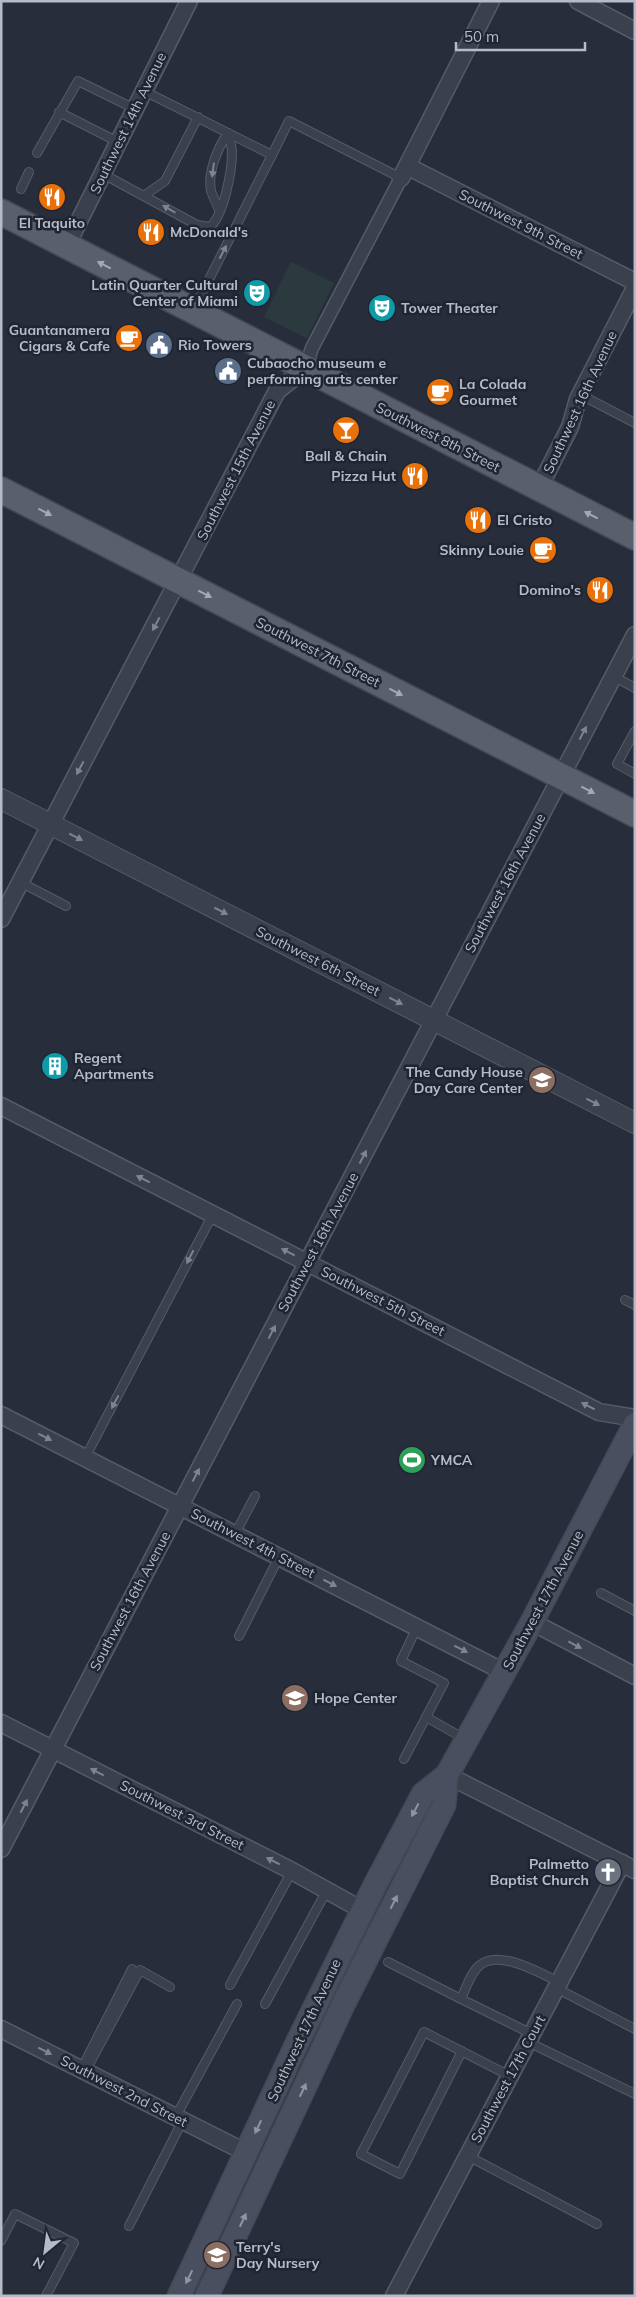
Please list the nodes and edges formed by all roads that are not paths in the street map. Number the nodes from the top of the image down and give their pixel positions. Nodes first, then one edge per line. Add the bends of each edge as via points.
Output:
1 (189, 1) edge
2 (491, 1) edge
3 (578, 1) edge
4 (635, 31) edge
5 (144, 91) junction
6 (135, 109) junction
7 (59, 112) junction
8 (198, 118) junction
9 (228, 133) junction
10 (118, 142) junction
11 (37, 153) dead end
12 (272, 155) junction
13 (29, 172) dead end
14 (404, 172) junction
15 (103, 174) junction
16 (21, 189) dead end
17 (145, 195) junction
18 (219, 210) junction
19 (1, 212) edge
20 (67, 245) junction
21 (635, 282) edge
22 (635, 288) edge
23 (193, 311) junction
24 (305, 369) junction
25 (581, 395) junction
26 (635, 424) edge
27 (539, 488) junction
28 (1, 490) edge
29 (635, 537) edge
30 (179, 581) junction
31 (635, 635) edge
32 (613, 676) junction
33 (635, 688) edge
34 (635, 731) edge
35 (635, 774) edge
36 (561, 776) junction
37 (1, 799) edge
38 (635, 814) edge
39 (50, 824) junction
40 (20, 882) junction
41 (66, 906) dead end
42 (1, 919) edge
43 (434, 1020) junction
44 (1, 1106) edge
45 (635, 1123) edge
46 (213, 1214) junction
47 (308, 1263) junction
48 (625, 1300) dead end
49 (635, 1305) edge
50 (1, 1415) edge
51 (635, 1418) edge
52 (635, 1424) edge
53 (85, 1458) junction
54 (255, 1496) dead end
55 (180, 1506) junction
56 (235, 1534) junction
57 (279, 1557) junction
58 (602, 1593) dead end
59 (635, 1611) edge
60 (532, 1622) junction
61 (418, 1627) junction
62 (240, 1636) dead end
63 (633, 1671) edge
64 (504, 1672) junction
65 (426, 1717) junction
66 (1, 1723) edge
67 (467, 1740) junction
68 (53, 1749) junction
69 (404, 1759) dead end
70 (447, 1775) junction
71 (1, 1849) edge
72 (628, 1866) edge
73 (292, 1871) junction
74 (327, 1890) junction
75 (362, 1910) junction
76 (372, 1946) junction
77 (388, 1962) dead end
78 (132, 1969) dead end
79 (230, 1985) dead end
80 (558, 1985) junction
81 (170, 1987) dead end
82 (461, 1999) junction
83 (237, 2004) dead end
84 (265, 2004) dead end
85 (1, 2029) edge
86 (635, 2029) edge
87 (530, 2038) junction
88 (462, 2051) junction
89 (83, 2071) junction
90 (510, 2076) junction
91 (635, 2094) edge
92 (179, 2120) junction
93 (275, 2149) junction
94 (247, 2153) junction
95 (468, 2156) junction
96 (597, 2224) dead end
97 (130, 2226) dead end
98 (1, 2241) edge
99 (46, 2296) edge
100 (179, 2296) edge
101 (207, 2296) edge
102 (394, 2296) edge

1 - 5 street, Southwest 14th Avenue
2 - 14 street
3 - 4 street
5 - 6 street, Southwest 14th Avenue
5 - 8 lane
6 - 7 lane via 78,80
6 - 10 street, Southwest 14th Avenue
7 - 10 lane
7 - 11 lane
8 - 9 lane
8 - 17 lane via 165,181
9 - 12 lane
9 - 18 lane via 231,164
9 -> 18 lane via 214,159 211,190
10 - 15 street, Southwest 14th Avenue
12 - 14 lane via 289,121
23 -> 12 lane
13 - 16 lane
14 - 21 street, Southwest 9th Street
14 - 24 street via 312,348
15 - 17 lane
15 - 20 street, Southwest 14th Avenue
18 -> 17 lane via 214,224 204,228
19 - 20 main road, Southwest 8th Street
23 -> 20 main road, Southwest 8th Street
22 - 25 street, Southwest 16th Avenue
23 - 24 main road, Southwest 8th Street
24 - 27 main road, Southwest 8th Street
24 - 30 street, Southwest 15th Avenue via 277,391
25 - 26 lane
25 - 27 street, Southwest 16th Avenue via 570,427
29 -> 27 main road, Southwest 8th Street
28 -> 30 main road, Southwest 7th Street
30 -> 36 main road, Southwest 7th Street
30 -> 39 street, Southwest 15th Avenue
31 - 32 street, Southwest 16th Avenue
32 - 33 lane
36 -> 32 street, Southwest 16th Avenue
34 - 35 lane via 617,764
36 -> 38 main road, Southwest 7th Street
36 - 43 street, Southwest 16th Avenue
37 - 39 street, Southwest 6th Street
39 - 40 street, Southwest 15th Avenue
39 -> 43 street, Southwest 6th Street
40 - 41 lane
40 - 42 street, Southwest 15th Avenue
43 -> 45 street, Southwest 6th Street
47 -> 43 street, Southwest 16th Avenue
46 -> 44 street, Southwest 5th Street
47 -> 46 street, Southwest 5th Street
46 -> 53 lane
51 -> 47 street, Southwest 5th Street via 599,1412
55 -> 47 street, Southwest 16th Avenue
48 - 49 lane
50 -> 53 street, Southwest 4th Street
52 - 60 main road, Southwest 17th Avenue
53 - 55 street, Southwest 4th Street
54 - 56 lane
55 - 56 street, Southwest 4th Street
55 - 68 street, Southwest 16th Avenue
56 - 57 street, Southwest 4th Street
57 -> 61 street, Southwest 4th Street
57 - 62 lane
58 - 59 lane
60 -> 63 street
60 - 64 main road, Southwest 17th Avenue
61 -> 64 street, Southwest 4th Street
61 - 65 lane via 401,1661 444,1682
64 - 67 main road, Southwest 17th Avenue
65 - 67 lane
65 - 69 lane
66 - 68 street, Southwest 3rd Street
67 - 70 main road, Southwest 17th Avenue
71 -> 68 street, Southwest 16th Avenue
73 -> 68 street, Southwest 3rd Street
70 - 72 street
70 -> 75 main road, Southwest 17th Avenue via 423,1794
76 -> 70 main road, Southwest 17th Avenue via 444,1804
72 - 80 street, Southwest 17th Court
73 - 74 street, Southwest 3rd Street
73 - 79 lane
74 - 75 street, Southwest 3rd Street
74 - 84 lane
75 - 76 main road via 369,1920
75 -> 94 main road, Southwest 17th Avenue
93 -> 76 main road, Southwest 17th Avenue
77 - 82 lane
78 - 89 lane
80 - 82 lane via 511,1961 491,1958 479,1965
80 - 86 lane
80 - 87 street, Southwest 17th Court
81 - 89 lane via 140,1970
82 - 87 lane
83 - 92 lane
85 -> 89 street, Southwest 2nd Street
87 - 90 street, Southwest 17th Court
87 - 91 lane
88 - 88 lane via 424,2032 361,2154 400,2174
88 - 90 lane
89 - 92 street, Southwest 2nd Street
90 - 95 street, Southwest 17th Court
92 - 94 street, Southwest 2nd Street
92 - 97 lane
93 - 94 main road via 257,2155
101 -> 93 main road, Southwest 17th Avenue
94 -> 100 main road, Southwest 17th Avenue
95 - 96 lane
95 - 102 street, Southwest 17th Court
98 - 99 lane via 15,2214 74,2243

